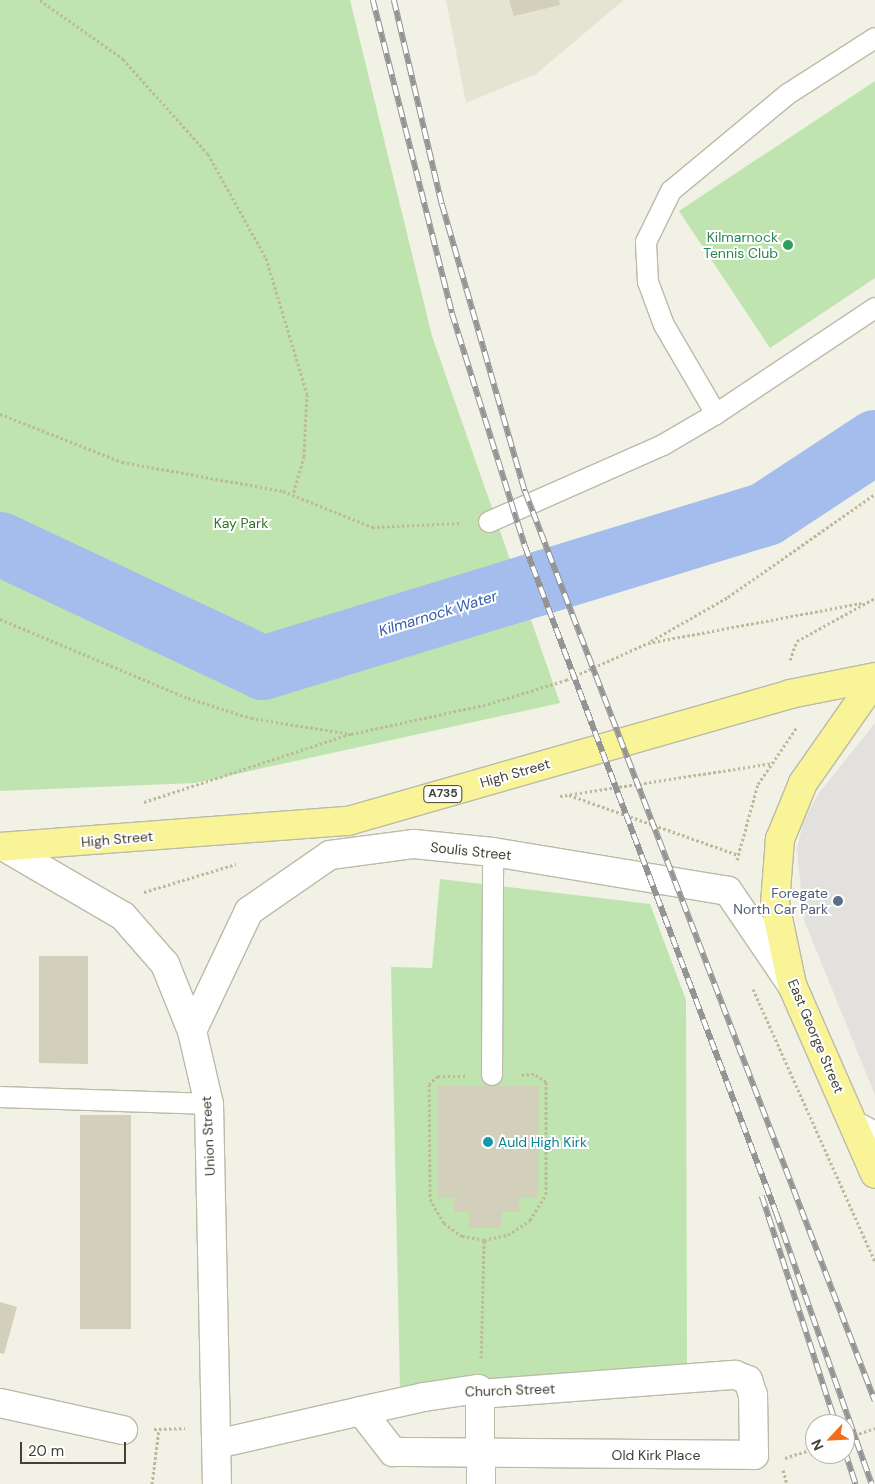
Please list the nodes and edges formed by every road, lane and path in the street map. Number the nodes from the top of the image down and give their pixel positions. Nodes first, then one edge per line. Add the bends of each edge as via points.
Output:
1 (40, 0) edge
2 (875, 38) edge
3 (875, 308) edge
4 (0, 414) edge
5 (716, 414) junction
6 (875, 494) edge
7 (293, 495) junction
8 (488, 522) joint
9 (875, 598) edge
10 (862, 603) junction
11 (0, 619) edge
12 (648, 643) junction
13 (875, 678) edge
14 (790, 694) junction
15 (351, 734) junction
16 (568, 794) dead end
17 (137, 804) dead end
18 (3, 848) edge
19 (493, 852) junction
20 (738, 855) dead end
21 (792, 985) junction
22 (192, 1031) junction
23 (492, 1075) junction
24 (0, 1097) edge
25 (209, 1104) junction
26 (851, 1120) junction
27 (875, 1132) edge
28 (875, 1174) edge
29 (484, 1240) junction
30 (748, 1380) joint
31 (480, 1394) junction
32 (0, 1403) edge
33 (361, 1411) junction
34 (875, 1428) edge
35 (159, 1429) junction
36 (123, 1430) joint
37 (217, 1435) junction
38 (855, 1435) edge
39 (805, 1451) edge
40 (481, 1454) junction
41 (152, 1484) edge
42 (217, 1484) edge
43 (481, 1484) edge
44 (787, 1484) edge

1 - 7 path via 123,59 208,154 266,258 307,394 304,456
2 - 5 lane via 788,94 671,191 646,242 648,282 664,325
3 - 5 lane
4 - 7 path via 122,462
5 - 8 lane via 663,445
6 - 12 path via 728,597
7 - 8 path via 372,527
9 - 10 path
10 - 12 path
10 - 14 path via 797,641 790,659
11 - 15 path via 188,698 251,718
12 - 15 path via 566,680 488,704
13 - 14 main road, High Street / A735
13 - 21 main road, East George Street / A735 via 803,783 780,840 775,904
14 - 18 main road, High Street / A735 via 348,821
15 - 17 path
16 - 20 path
18 - 22 street, Union Street via 123,916 165,964
19 - 21 street, Soulis Street via 728,891
19 - 22 street, Soulis Street via 414,844 330,855 249,911
19 - 23 lane
21 - 26 main road, East George Street / A735
22 - 25 street, Union Street
23 - 29 path via 534,1074 546,1082 546,1194 530,1220 508,1235
23 - 29 path via 438,1076 429,1084 428,1099 430,1199 444,1223 462,1236
24 - 25 lane
25 - 37 street, Union Street
26 - 27 lane
26 - 28 main road, East George Street / A735
29 - 31 path
30 - 31 street, Church Street via 735,1375
30 - 40 street, Old Kirk Place via 753,1395 754,1455
31 - 33 street, Church Street via 478,1389
31 - 40 street
32 - 36 street
33 - 37 street, Church Street
33 - 40 street, Old Kirk Place via 393,1452
34 - 38 path
35 - 36 path
35 - 37 path
35 - 41 path
37 - 42 street, Union Street
39 - 44 path via 780,1460
40 - 43 street

